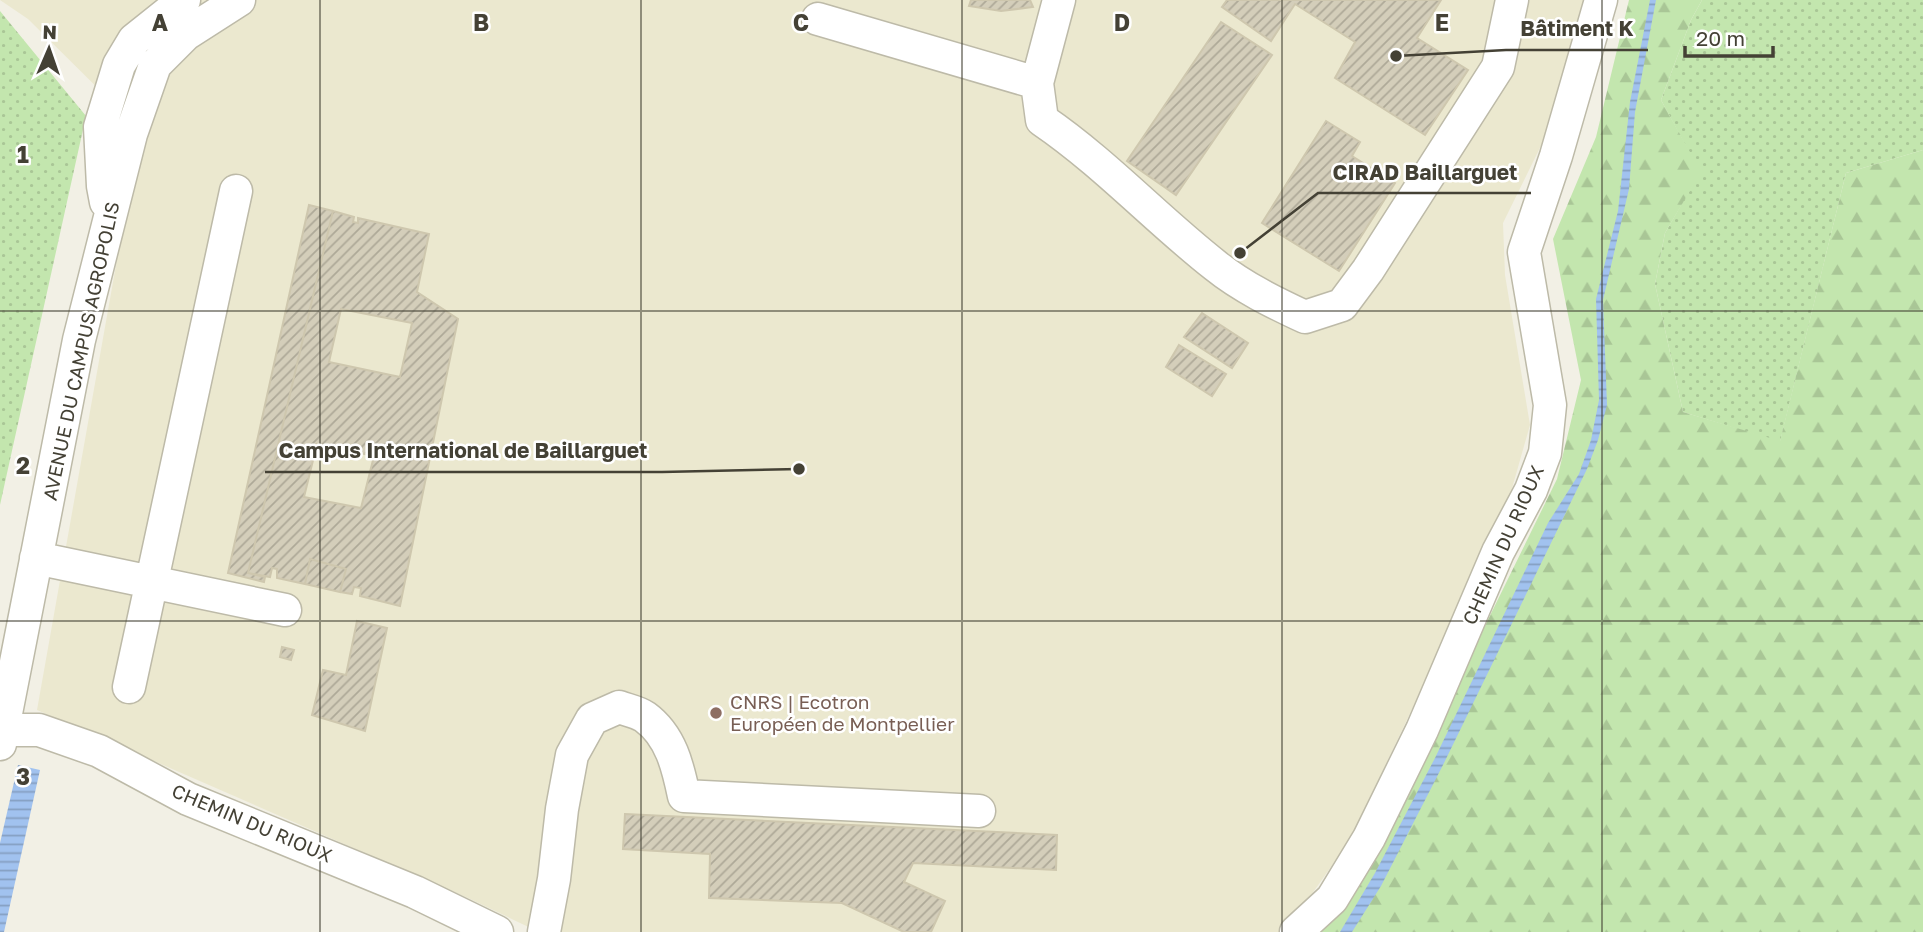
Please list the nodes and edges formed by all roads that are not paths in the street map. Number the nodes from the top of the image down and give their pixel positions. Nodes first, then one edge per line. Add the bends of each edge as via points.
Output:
1 (184, 0) edge
2 (239, 0) edge
3 (1059, 0) edge
4 (1512, 0) edge
5 (1601, 0) edge
6 (818, 19) dead end
7 (134, 40) junction
8 (155, 65) junction
9 (1037, 83) junction
10 (236, 191) dead end
11 (109, 215) junction
12 (36, 558) junction
13 (152, 582) junction
14 (285, 610) dead end
15 (129, 687) dead end
16 (2, 737) edge
17 (979, 811) dead end
18 (497, 932) edge
19 (544, 932) edge
20 (1296, 932) edge

1 - 7 street
2 - 8 street, AVENUE DU CAMPUS AGROPOLIS via 186,34
3 - 9 street
4 - 9 street via 1498,67 1375,258 1342,305 1305,317 1217,267 1080,146 1042,120
5 - 20 street, CHEMIN DU RIOUX via 1524,252 1550,405 1545,453 1423,730 1369,838 1332,899
6 - 9 street
7 - 8 street
7 - 11 street via 119,65 100,127
8 - 11 street, AVENUE DU CAMPUS AGROPOLIS
10 - 13 street
11 - 12 street, AVENUE DU CAMPUS AGROPOLIS
12 - 13 street
12 - 16 street, AVENUE DU CAMPUS AGROPOLIS
13 - 14 street
13 - 15 street
16 - 18 street, CHEMIN DU RIOUX via 39,730 99,751 188,799 415,892
17 - 19 street via 684,796 668,742 645,717 619,707 592,719 572,755

